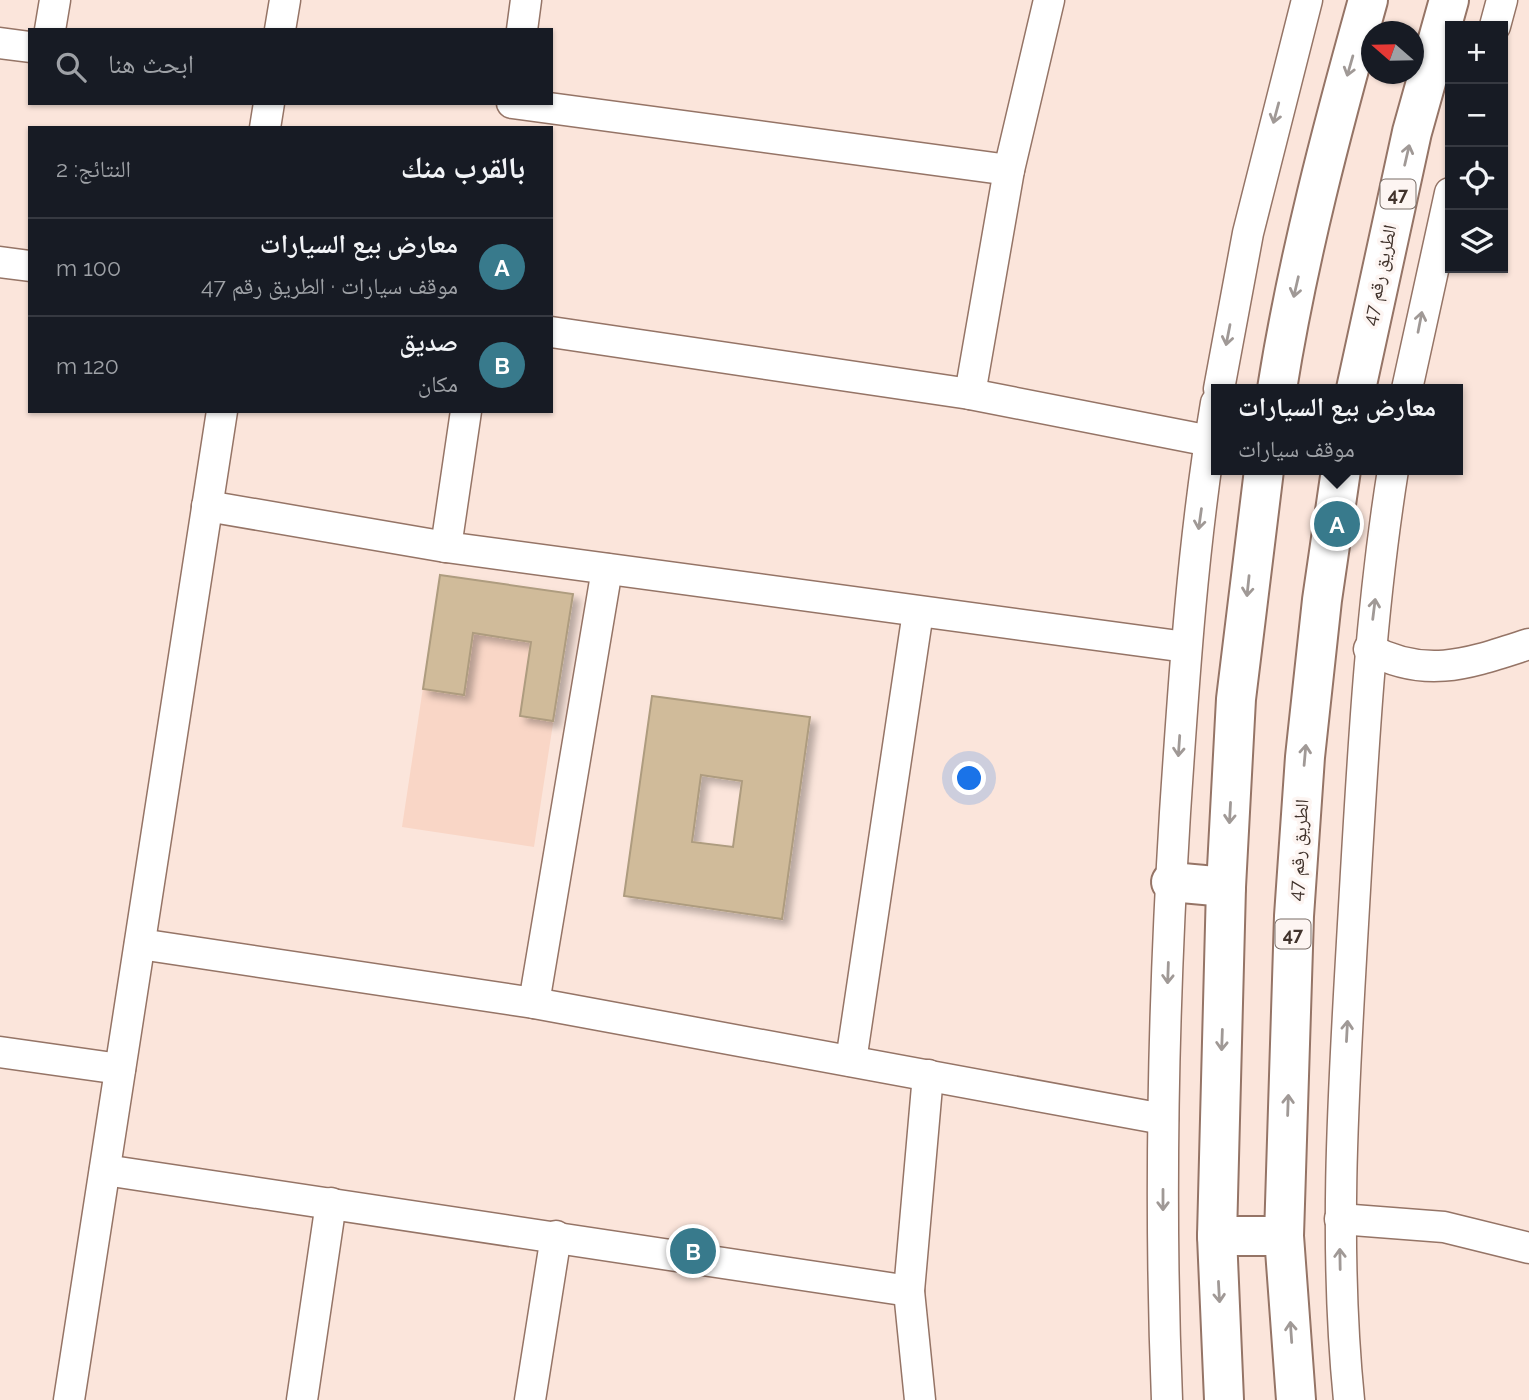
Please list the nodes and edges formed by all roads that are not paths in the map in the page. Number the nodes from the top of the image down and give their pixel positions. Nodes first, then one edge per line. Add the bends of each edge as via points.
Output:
1 (55, 0) edge
2 (285, 0) edge
3 (526, 0) edge
4 (1049, 0) edge
5 (1307, 0) edge
6 (1368, 0) edge
7 (1449, 0) edge
8 (1502, 0) edge
9 (1496, 21) edge
10 (50, 28) edge
11 (281, 28) edge
12 (522, 28) edge
13 (0, 43) edge
14 (28, 47) edge
15 (269, 105) edge
16 (511, 105) edge
17 (526, 105) edge
18 (265, 126) edge
19 (507, 126) edge
20 (1009, 170) junction
21 (1446, 210) edge
22 (553, 332) edge
23 (1220, 384) edge
24 (1278, 384) edge
25 (1357, 384) edge
26 (1408, 384) edge
27 (970, 394) junction
28 (222, 413) edge
29 (466, 413) edge
30 (1211, 435) edge
31 (1210, 441) junction
32 (1263, 475) edge
33 (1340, 475) edge
34 (1392, 475) edge
35 (207, 506) junction
36 (446, 547) junction
37 (607, 569) junction
38 (918, 612) junction
39 (1529, 644) edge
40 (1186, 647) junction
41 (1369, 649) junction
42 (1171, 882) junction
43 (1226, 887) junction
44 (139, 944) junction
45 (534, 1003) junction
46 (0, 1052) edge
47 (851, 1061) junction
48 (120, 1069) junction
49 (928, 1075) junction
50 (1163, 1118) junction
51 (105, 1170) junction
52 (331, 1203) junction
53 (1340, 1219) junction
54 (556, 1236) junction
55 (1217, 1236) junction
56 (1284, 1236) junction
57 (1529, 1248) edge
58 (909, 1291) junction
59 (69, 1400) edge
60 (302, 1400) edge
61 (530, 1400) edge
62 (920, 1400) edge
63 (1167, 1400) edge
64 (1224, 1400) edge
65 (1296, 1400) edge
66 (1349, 1400) edge

1 - 10 street
2 - 11 street
3 - 12 street
4 - 20 street
5 -> 23 street via 1248,233
6 -> 24 highway via 1328,145
25 -> 7 highway, الطريق رقم 47 / 47 via 1409,145
8 - 9 street
13 - 14 street
15 - 18 street
16 - 19 street
17 - 20 street
20 - 27 street
26 -> 21 street
22 - 27 street
27 - 31 street
28 - 35 street
29 - 36 street
30 - 31 street
31 -> 40 street
32 -> 43 highway via 1236,699
56 -> 33 highway, الطريق رقم 47 / 47 via 1294,916 1305,757
41 -> 34 street
35 - 36 street
35 - 44 street
36 - 37 street
37 - 38 street
37 - 45 street
38 - 40 street
38 - 47 street
39 - 41 street via 1450,666 1395,662
40 -> 42 street
53 -> 41 street
42 - 43 highway
42 -> 50 street
43 -> 55 highway
44 - 45 street
44 - 48 street
45 - 47 street
46 - 48 street
47 - 49 street
48 - 51 street
49 - 50 street
49 - 58 street
50 -> 63 street
51 - 52 street
51 - 59 street
52 - 54 street
52 - 60 street
53 - 57 street via 1444,1227
66 -> 53 street
54 - 58 street
54 - 61 street
55 - 56 highway
55 -> 64 highway
65 -> 56 highway, الطريق رقم 47 / 47
58 - 62 street

